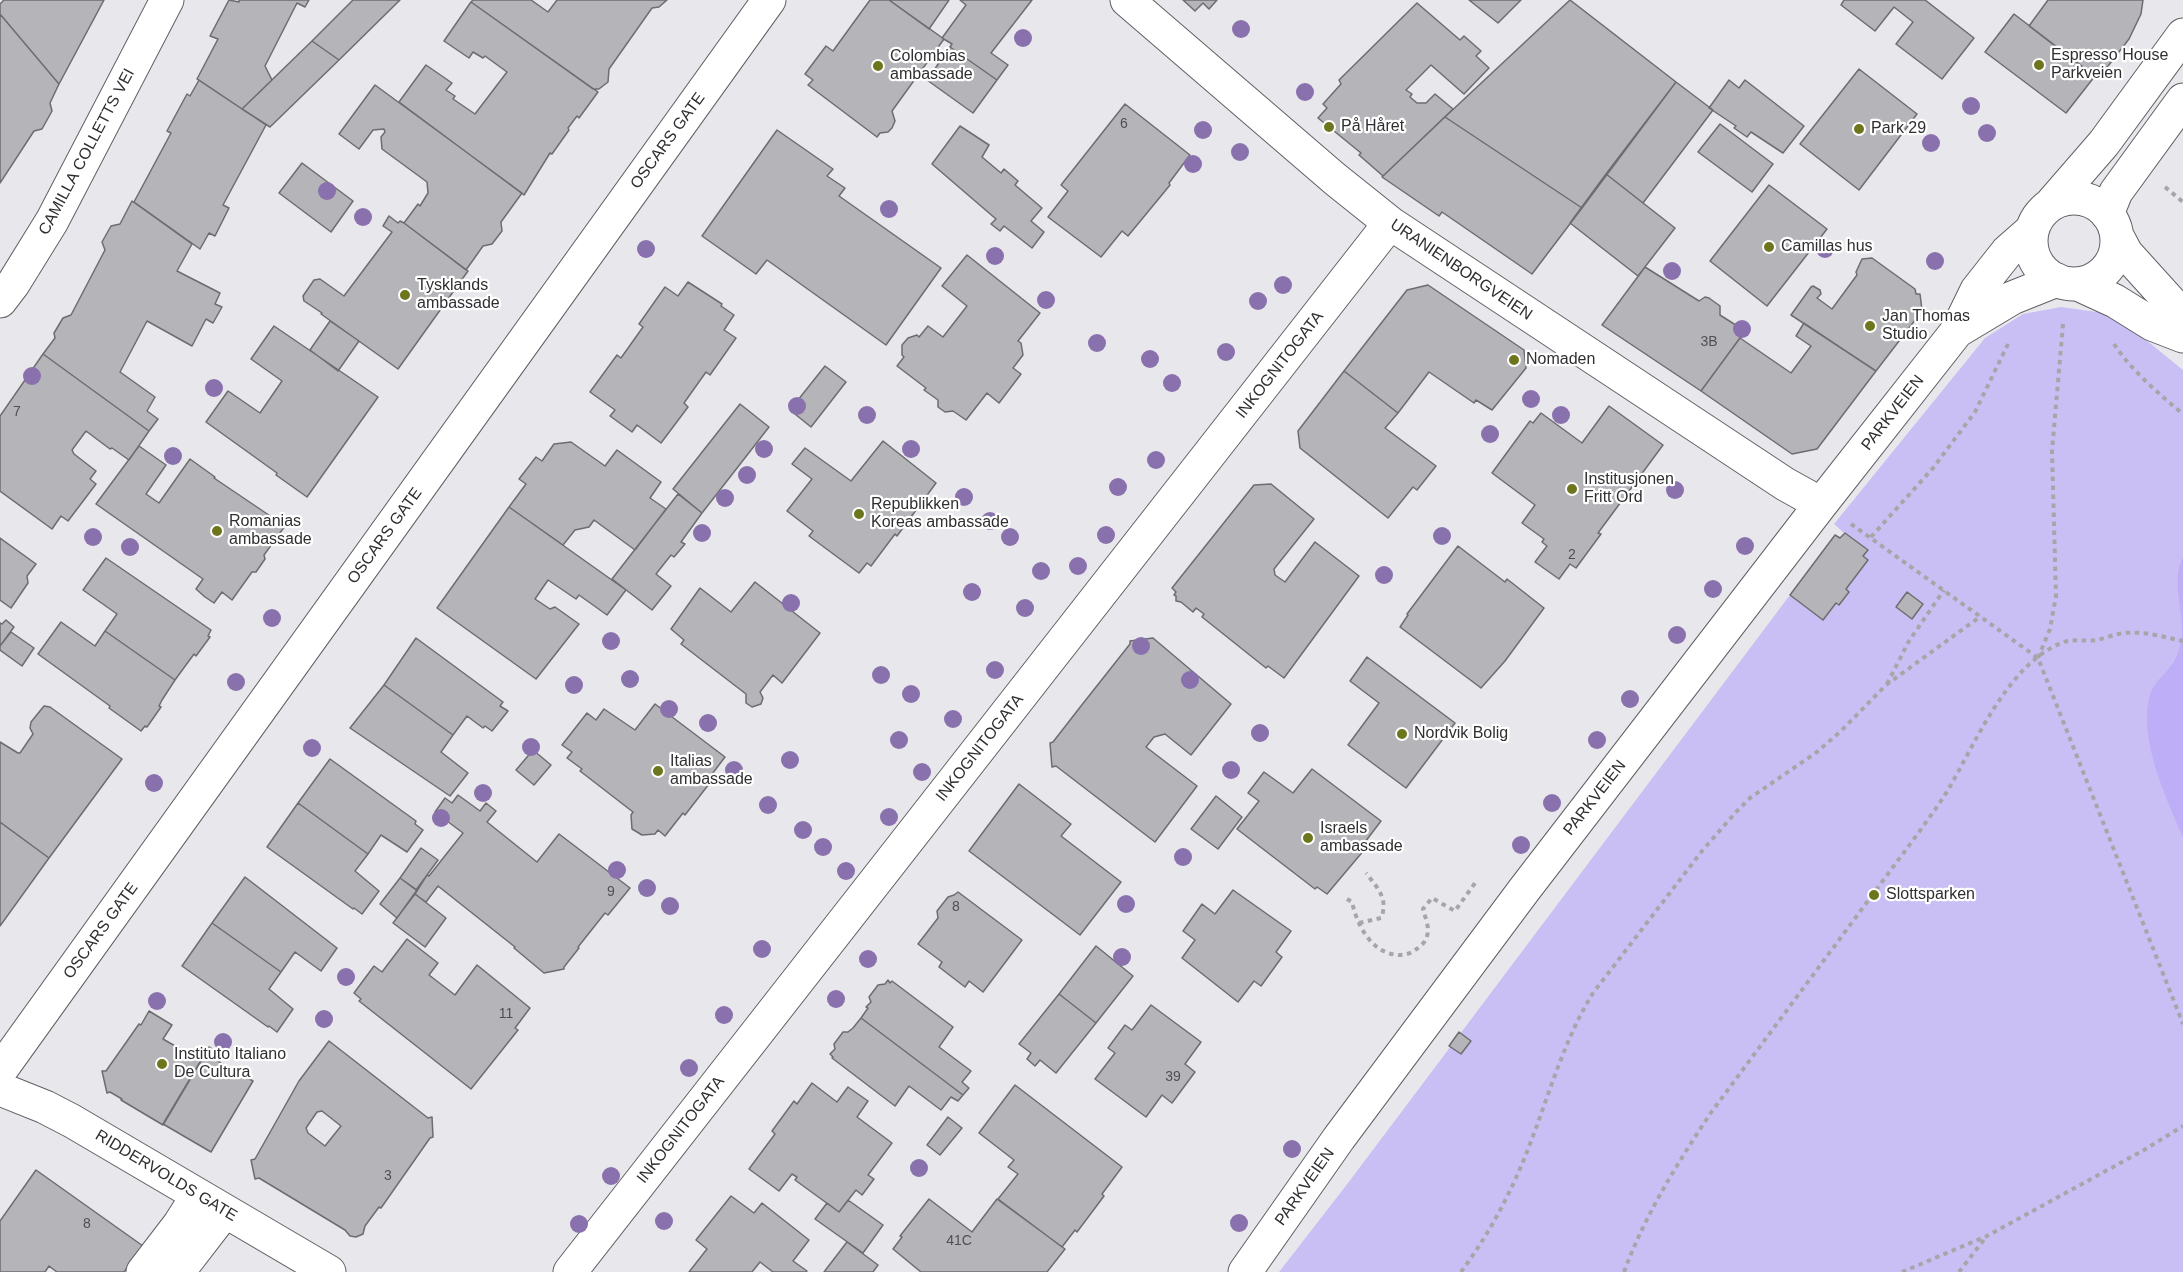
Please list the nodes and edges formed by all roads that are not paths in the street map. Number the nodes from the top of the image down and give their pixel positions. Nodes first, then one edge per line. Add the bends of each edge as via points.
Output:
1 (167, 0) edge
2 (769, 0) edge
3 (1127, 0) edge
4 (2183, 35) edge
5 (2183, 100) edge
6 (2052, 203) junction
7 (1390, 223) junction
8 (2112, 225) junction
9 (2032, 230) junction
10 (2067, 282) junction
11 (0, 301) edge
12 (2183, 316) edge
13 (1957, 332) junction
14 (2183, 336) edge
15 (1821, 504) junction
16 (0, 1071) edge
17 (0, 1089) edge
18 (211, 1203) junction
19 (143, 1272) edge
20 (178, 1272) edge
21 (329, 1272) edge
22 (570, 1272) edge
23 (1245, 1272) edge

1 - 11 street, CAMILLA COLLETTS VEI via 51,221
2 - 16 street, OSCARS GATE
3 - 7 street, URANIENBORGVEIEN
4 - 6 street via 2104,143
5 - 8 street via 2116,192
6 - 8 street via 2063,199 2087,200 2098,205
6 - 9 street via 2043,210
7 - 15 street, URANIENBORGVEIEN
7 - 22 street, INKOGNITOGATA
8 - 10 street via 2114,256 2103,273 2091,280
8 - 12 street via 2126,253
9 - 10 street via 2032,255 2042,270
9 - 13 street, PARKVEIEN via 2007,252 1977,291
10 - 13 street, PARKVEIEN via 2012,298
10 - 14 street via 2115,301 2152,324
13 - 15 street, PARKVEIEN
15 - 23 street, PARKVEIEN via 1518,898 1339,1138
17 - 18 street, RIDDERVOLDS GATE via 72,1121
18 - 19 street via 179,1225
18 - 20 street
18 - 21 street, RIDDERVOLDS GATE

